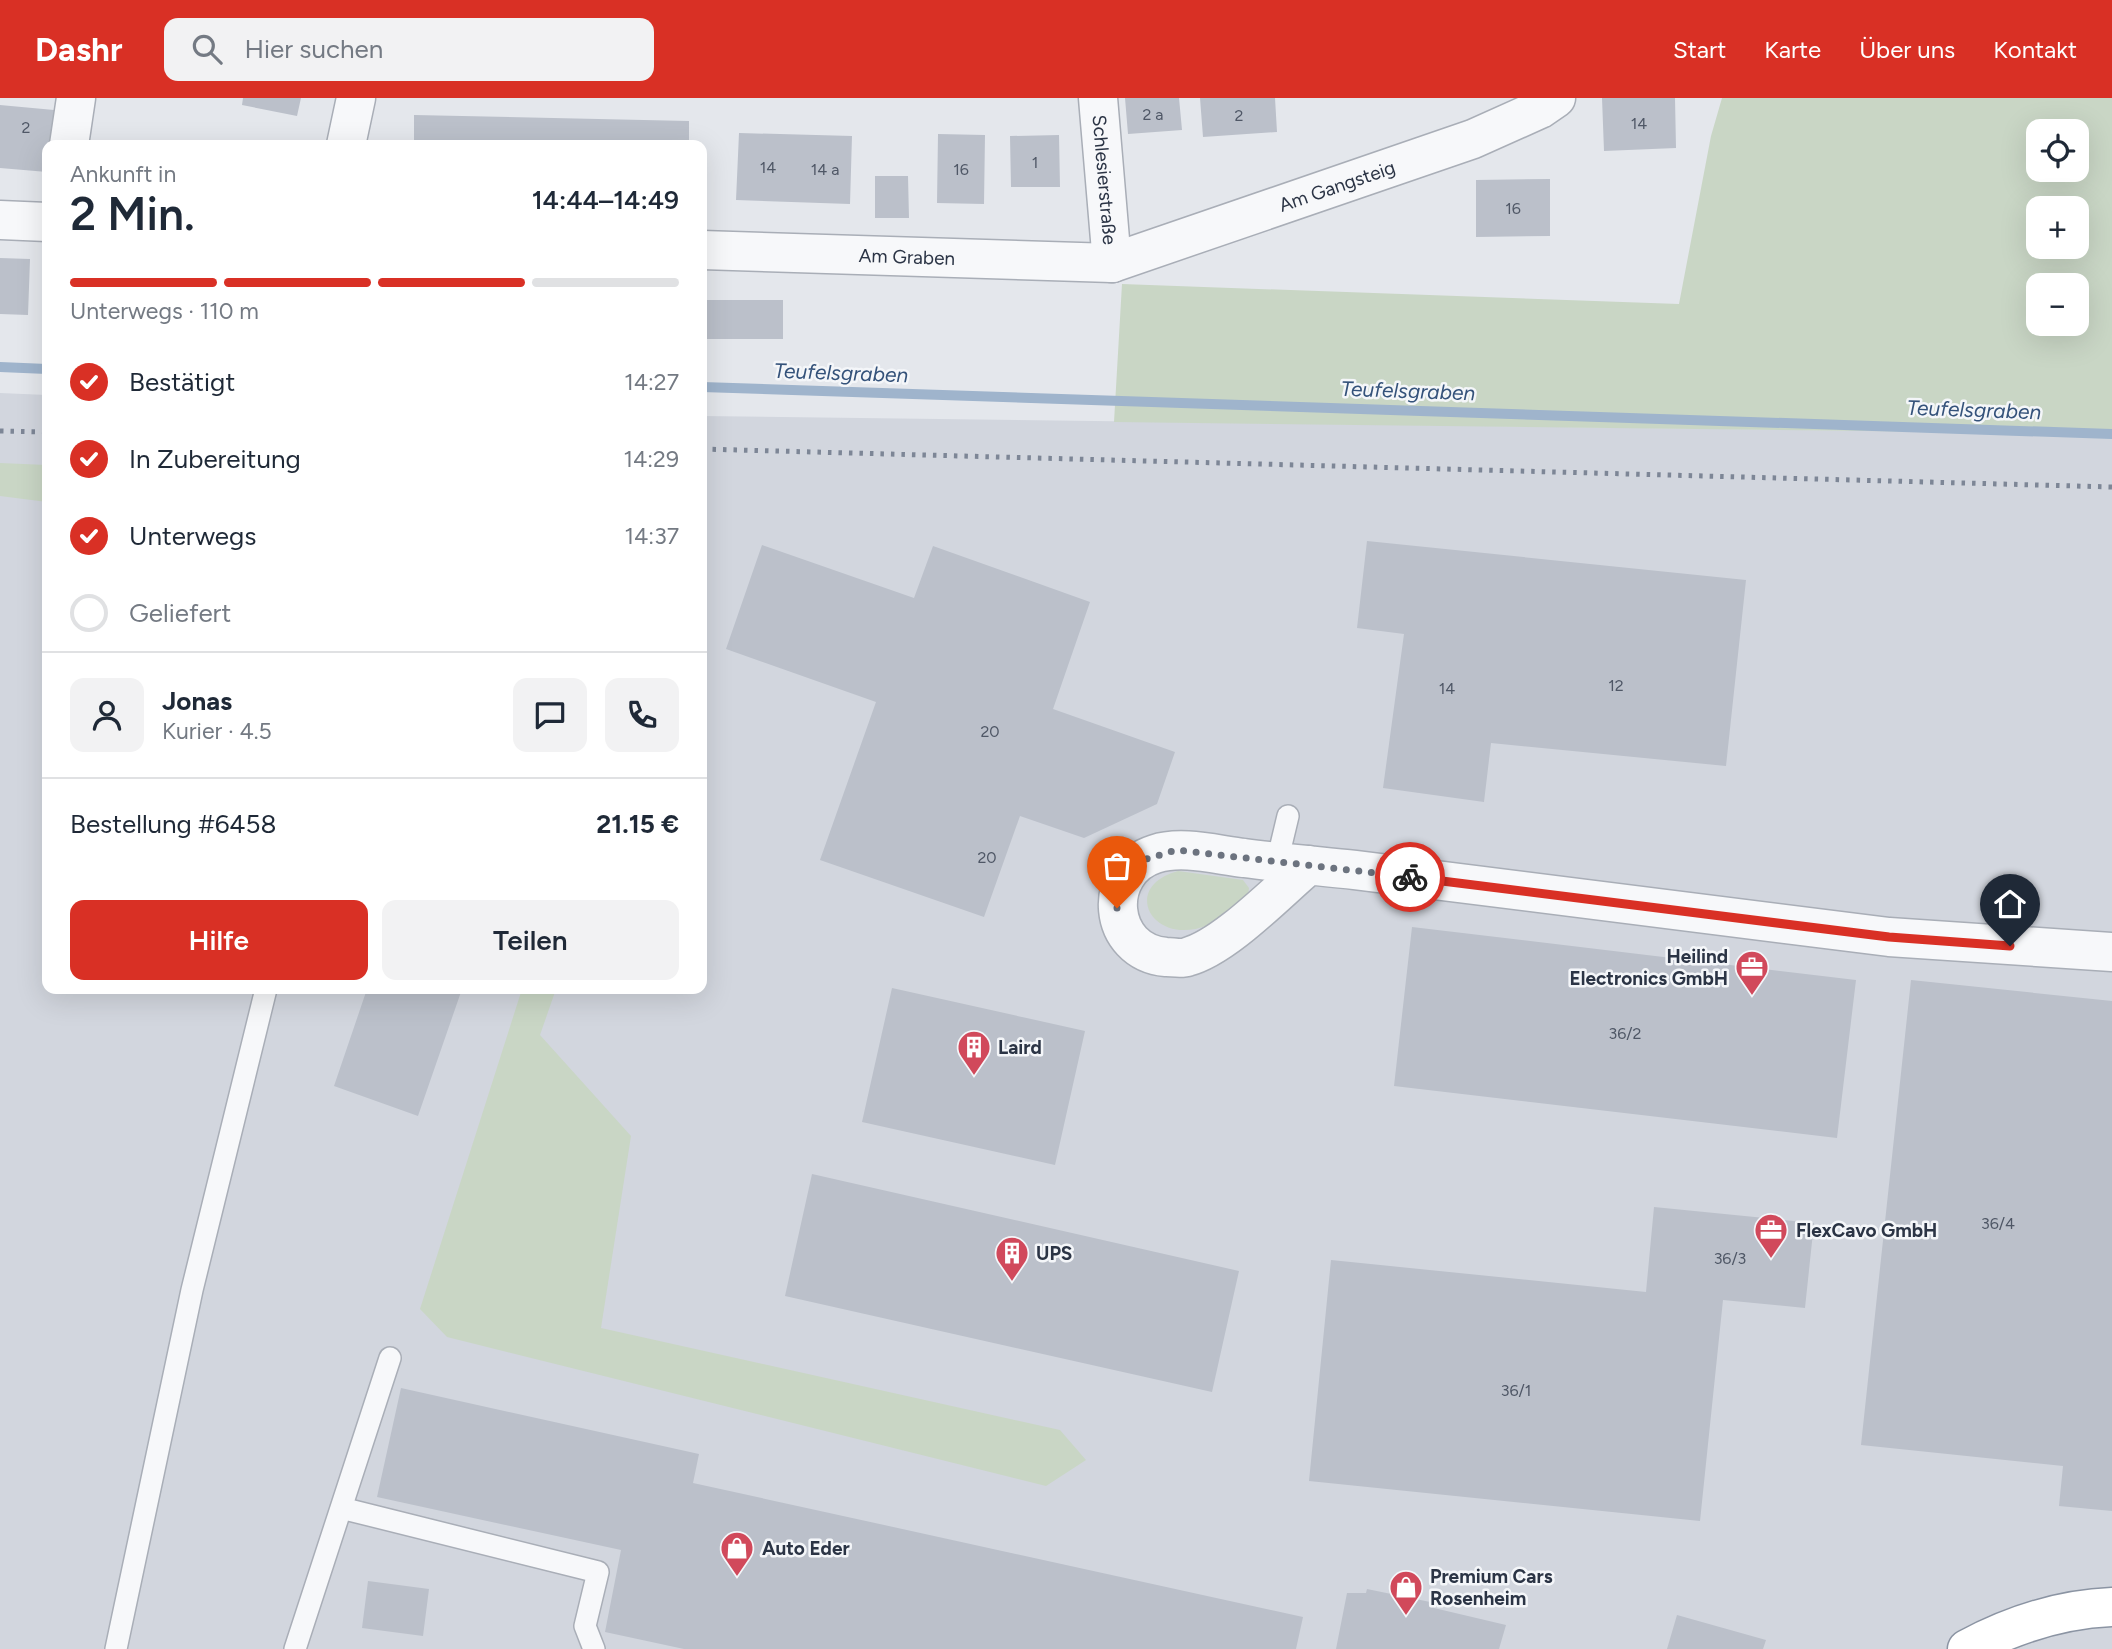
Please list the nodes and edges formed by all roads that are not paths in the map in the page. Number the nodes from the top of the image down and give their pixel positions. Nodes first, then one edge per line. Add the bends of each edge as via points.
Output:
1 (76, 98) edge
2 (356, 98) edge
3 (1098, 98) edge
4 (1556, 98) edge
5 (70, 140) edge
6 (347, 140) edge
7 (0, 219) edge
8 (42, 222) edge
9 (707, 250) edge
10 (1112, 263) junction
11 (1288, 816) dead end
12 (1293, 864) joint
13 (2112, 952) edge
14 (265, 994) edge
15 (390, 1358) dead end
16 (341, 1508) junction
17 (2112, 1606) edge
18 (116, 1649) edge
19 (295, 1649) edge
20 (594, 1649) edge
21 (1968, 1649) edge

1 - 5 street
2 - 6 street
3 - 10 street, Schlesierstraße
4 - 10 street, Am Gangsteig via 1473,139
7 - 8 street
9 - 10 street, Am Graben
11 - 12 lane
12 - 13 street via 1889,937
14 - 18 lane via 215,1190
15 - 16 lane
16 - 19 lane
16 - 20 lane via 598,1572 585,1626
17 - 21 highway via 2039,1619 2000,1631

